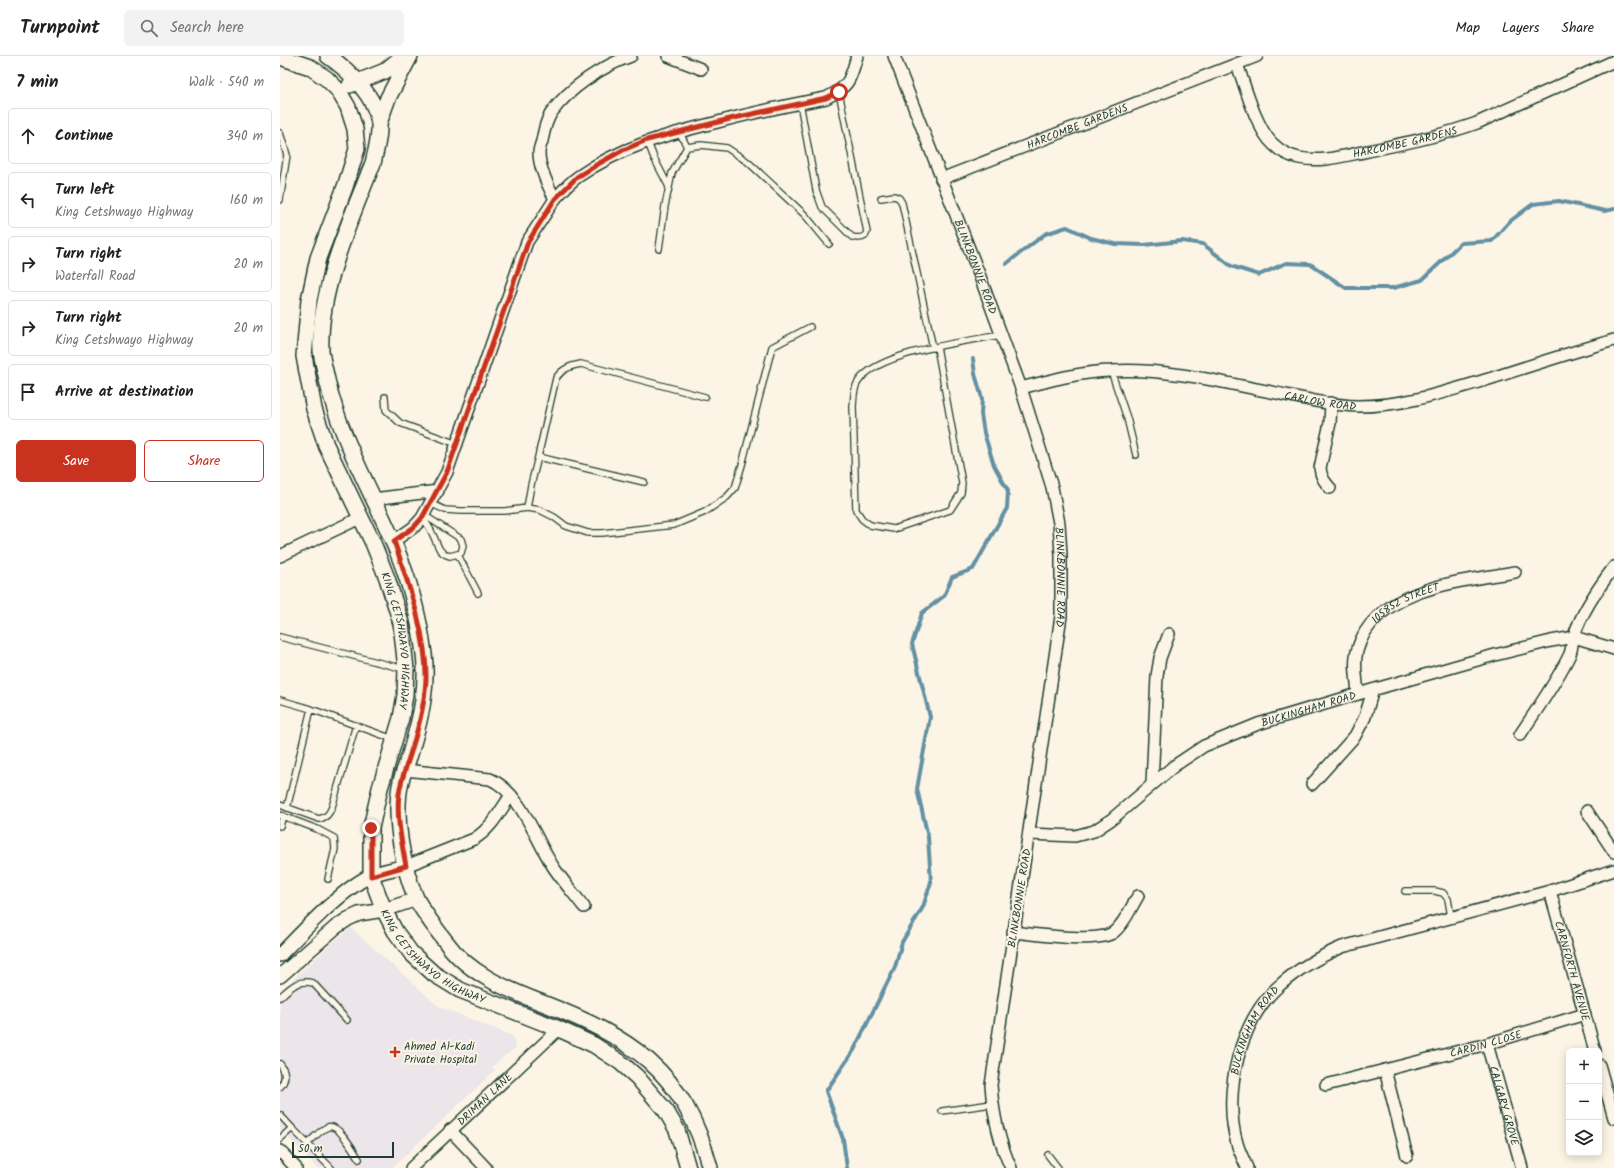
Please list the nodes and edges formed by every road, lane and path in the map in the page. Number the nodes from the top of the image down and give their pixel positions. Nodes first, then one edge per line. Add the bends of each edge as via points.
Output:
1 (402, 56) edge
2 (410, 56) edge
3 (631, 56) edge
4 (668, 56) edge
5 (857, 56) edge
6 (894, 56) edge
7 (1256, 56) edge
8 (280, 57) edge
9 (336, 58) edge
10 (1614, 61) edge
11 (1236, 64) junction
12 (701, 69) dead end
13 (359, 82) junction
14 (332, 84) junction
15 (839, 92) junction
16 (800, 103) junction
17 (379, 123) junction
18 (679, 131) junction
19 (280, 132) edge
20 (647, 140) junction
21 (687, 147) junction
22 (941, 179) junction
23 (669, 187) junction
24 (881, 198) dead end
25 (555, 199) junction
26 (280, 200) edge
27 (828, 244) dead end
28 (659, 249) dead end
29 (810, 328) dead end
30 (1001, 335) junction
31 (1614, 340) edge
32 (935, 347) junction
33 (1111, 370) junction
34 (1021, 388) junction
35 (385, 397) dead end
36 (705, 397) dead end
37 (1331, 403) junction
38 (458, 444) junction
39 (1136, 455) dead end
40 (538, 457) junction
41 (644, 482) dead end
42 (1330, 488) dead end
43 (438, 491) junction
44 (422, 493) junction
45 (373, 499) junction
46 (431, 504) junction
47 (528, 508) junction
48 (423, 516) junction
49 (360, 518) junction
50 (394, 541) junction
51 (458, 555) junction
52 (280, 556) edge
53 (1614, 567) edge
54 (1515, 572) dead end
55 (478, 593) dead end
56 (1168, 634) dead end
57 (280, 637) edge
58 (1574, 637) junction
59 (1614, 649) edge
60 (406, 669) junction
61 (1373, 690) junction
62 (1358, 694) junction
63 (280, 700) edge
64 (311, 709) junction
65 (356, 725) junction
66 (1520, 735) dead end
67 (394, 739) junction
68 (405, 770) junction
69 (1152, 784) junction
70 (1312, 784) dead end
71 (510, 794) junction
72 (280, 805) edge
73 (287, 808) junction
74 (1587, 810) dead end
75 (282, 815) edge
76 (280, 826) edge
77 (1029, 834) junction
78 (1614, 852) edge
79 (406, 866) junction
80 (1614, 870) edge
81 (371, 876) junction
82 (328, 879) dead end
83 (1405, 891) dead end
84 (1550, 891) junction
85 (1138, 896) dead end
86 (417, 899) junction
87 (584, 907) dead end
88 (384, 910) junction
89 (1451, 917) junction
90 (1013, 932) junction
91 (280, 955) edge
92 (280, 976) edge
93 (280, 996) edge
94 (1585, 1014) junction
95 (347, 1020) dead end
96 (559, 1029) junction
97 (1487, 1044) junction
98 (1594, 1048) edge
99 (280, 1064) edge
100 (1385, 1070) junction
101 (1602, 1075) edge
102 (1326, 1085) dead end
103 (280, 1087) edge
104 (992, 1104) junction
105 (942, 1111) dead end
106 (280, 1115) edge
107 (1614, 1118) edge
108 (292, 1128) junction
109 (450, 1130) junction
110 (280, 1139) edge
111 (308, 1143) junction
112 (280, 1151) edge
113 (1048, 1155) dead end
114 (1406, 1156) dead end
115 (359, 1159) dead end
116 (296, 1168) edge
117 (331, 1168) edge
118 (411, 1168) edge
119 (486, 1168) edge
120 (688, 1168) edge
121 (710, 1168) edge
122 (1011, 1168) edge
123 (1058, 1168) edge
124 (1247, 1168) edge
125 (1522, 1168) edge

1 - 13 main road via 385,71
2 - 17 main road via 388,98
3 - 25 street via 590,77 563,98 551,113 544,128 539,153 547,184
4 - 12 street
5 - 15 street via 849,81
6 - 22 street, BLINKBONNIE ROAD
7 - 11 street, HARCOMBE GARDENS
8 - 14 main road, KING CETSHWAYO HIGHWAY via 310,67
9 - 13 main road, KING CETSHWAYO HIGHWAY
9 - 14 main road
10 - 11 street, HARCOMBE GARDENS via 1477,123 1432,137 1313,160 1290,155 1271,142 1261,128
11 - 22 street, HARCOMBE GARDENS
13 - 14 main road
13 - 17 main road, KING CETSHWAYO HIGHWAY via 372,103
14 - 49 main road, KING CETSHWAYO HIGHWAY via 352,117 356,149 318,258 309,300 304,356 314,409 326,445
15 - 16 street via 826,98
15 - 16 lane via 867,232 862,238 852,237 822,207 816,190
16 - 18 street
17 - 45 main road, KING CETSHWAYO HIGHWAY via 373,163 333,269 324,308 321,353 332,403 349,449
18 - 20 street
18 - 21 lane
19 - 26 lane via 287,155
20 - 23 lane
20 - 25 street via 623,150 577,177
21 - 23 lane via 677,163
21 - 27 lane via 701,145 727,148 748,162 805,215
22 - 30 street, BLINKBONNIE ROAD
23 - 28 lane
24 - 32 lane via 894,196 902,203
25 - 38 street via 528,242
29 - 47 lane via 772,347 735,488 716,505 700,515 674,525 602,533 576,531 540,510
30 - 32 lane
30 - 34 street, BLINKBONNIE ROAD
31 - 37 street, CARLOW ROAD via 1431,396 1388,405 1356,406
32 - 32 lane via 899,356 880,365 858,382 854,392 856,510 870,525 894,529 941,514 950,510 961,493 962,483
33 - 34 street, CARLOW ROAD via 1057,378
33 - 37 street, CARLOW ROAD via 1137,370 1200,378
33 - 39 lane
34 - 77 street, BLINKBONNIE ROAD via 1052,487 1059,522 1061,556 1061,616
35 - 38 lane via 386,410 400,423
36 - 40 lane via 581,364 571,366 556,378
37 - 42 street via 1330,423 1320,468 1321,475
38 - 43 street
40 - 41 lane
40 - 47 lane
43 - 44 street
43 - 46 street
44 - 45 street
44 - 46 lane
45 - 50 main road, KING CETSHWAYO HIGHWAY
46 - 47 lane via 445,510 461,511
46 - 48 street
48 - 50 street via 414,527
48 - 51 lane via 438,549 450,556
48 - 51 lane via 461,539 463,546
49 - 52 street
49 - 60 main road, KING CETSHWAYO HIGHWAY via 387,578 401,623
50 - 68 main road, KING CETSHWAYO HIGHWAY via 418,622 426,679 423,705
51 - 55 lane
53 - 58 street via 1590,603
54 - 62 street, 105852 STREET via 1436,587 1410,596 1390,607 1361,638 1356,660
56 - 69 street via 1157,676
57 - 60 lane
58 - 59 street, BUCKINGHAM ROAD
58 - 61 street, BUCKINGHAM ROAD via 1495,655
58 - 66 street via 1570,653 1556,679
60 - 67 main road, KING CETSHWAYO HIGHWAY via 404,702
61 - 62 street, BUCKINGHAM ROAD
61 - 70 street via 1365,717 1355,736
62 - 69 street, BUCKINGHAM ROAD via 1258,724 1204,746
63 - 64 lane
64 - 65 lane
64 - 73 lane
65 - 67 lane
65 - 73 lane via 332,807 325,818 319,819
67 - 81 main road, KING CETSHWAYO HIGHWAY via 371,828
68 - 71 street via 490,780 498,783
68 - 79 main road, KING CETSHWAYO HIGHWAY via 398,815
69 - 77 street, BUCKINGHAM ROAD via 1112,820 1094,831 1075,836
71 - 79 street via 482,834
71 - 87 street via 554,868
72 - 73 lane
74 - 78 street
75 - 76 lane
75 - 82 lane via 334,838 335,849
77 - 90 street, BLINKBONNIE ROAD
79 - 81 street
79 - 86 main road, KING CETSHWAYO HIGHWAY
80 - 84 street, BUCKINGHAM ROAD
81 - 88 main road, KING CETSHWAYO HIGHWAY
81 - 91 street via 336,901
83 - 89 lane via 1443,893 1448,899
84 - 89 street, BUCKINGHAM ROAD
84 - 94 street, CARNFORTH AVENUE
85 - 90 street via 1120,926 1105,937 1086,938
86 - 88 street
86 - 121 main road, KING CETSHWAYO HIGHWAY via 448,946 469,966 506,989 554,1007 613,1034 661,1071 677,1092 699,1133
88 - 92 street via 359,914 348,919
88 - 96 main road, KING CETSHWAYO HIGHWAY via 394,931 434,974 466,992
89 - 124 street, BUCKINGHAM ROAD via 1342,947 1306,965 1278,986 1251,1024 1238,1056 1231,1104 1236,1142
90 - 104 street, BLINKBONNIE ROAD via 991,1085
93 - 95 lane via 300,982 313,983
94 - 97 street, CARDIN CLOSE
94 - 98 street, CARNFORTH AVENUE
96 - 109 street, DRIMAN LANE
96 - 120 main road, KING CETSHWAYO HIGHWAY via 594,1045 637,1077 666,1111 677,1130
97 - 100 street, CARDIN CLOSE
97 - 125 street, CALGARY GROVE
99 - 103 lane via 285,1078
100 - 102 street, CARDIN CLOSE
100 - 114 street
101 - 107 street
104 - 105 lane
104 - 122 street, BLINKBONNIE ROAD via 1003,1150
106 - 108 lane
108 - 110 lane
108 - 111 lane
109 - 118 street, DRIMAN LANE
109 - 119 street
111 - 115 lane via 327,1127 333,1126
111 - 117 lane
112 - 116 street
113 - 123 lane

